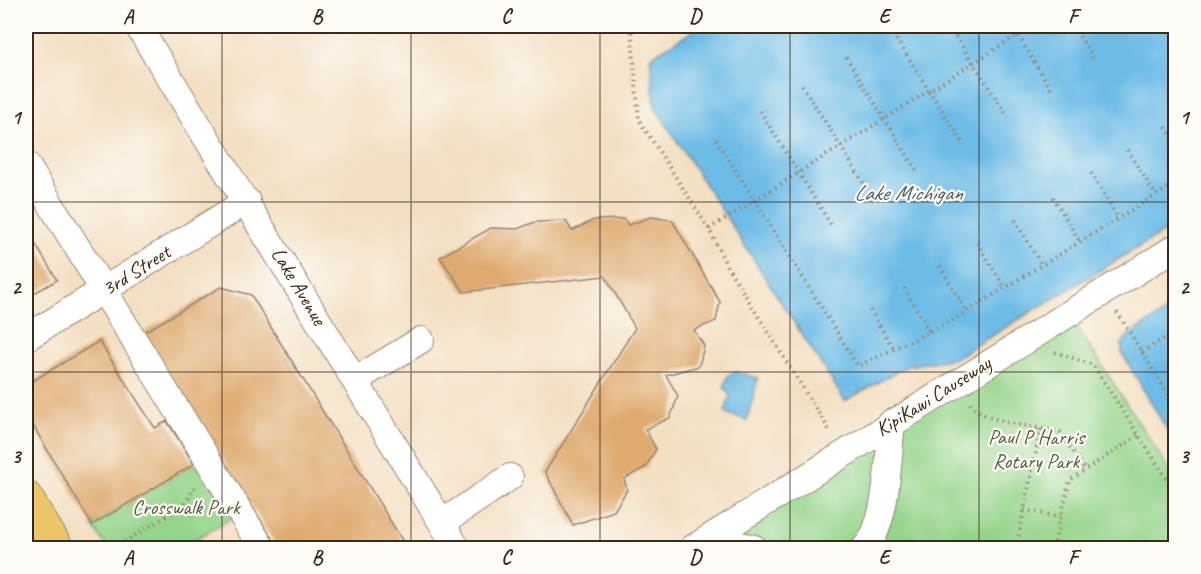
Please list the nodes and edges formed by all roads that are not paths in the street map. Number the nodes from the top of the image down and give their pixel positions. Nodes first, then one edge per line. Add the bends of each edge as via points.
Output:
1 (138, 26) edge
2 (26, 164) edge
3 (247, 201) junction
4 (1176, 247) edge
5 (104, 290) junction
6 (26, 338) edge
7 (421, 340) dead end
8 (355, 380) junction
9 (892, 422) junction
10 (510, 477) dead end
11 (26, 497) edge
12 (442, 523) junction
13 (701, 543) edge
14 (57, 549) edge
15 (262, 549) edge
16 (457, 549) edge
17 (754, 549) edge
18 (865, 549) edge

1 - 3 street, Lake Avenue
2 - 5 street
3 - 5 street, 3rd Street
3 - 8 street, Lake Avenue
4 - 9 street, KipiKawi Causeway
5 - 6 street, 3rd Street
5 - 15 street
7 - 8 street
8 - 12 street, Lake Avenue
9 - 13 street, KipiKawi Causeway
9 - 18 street via 880,520
10 - 12 street
11 - 14 main road
12 - 16 street, Lake Avenue
13 - 17 street

